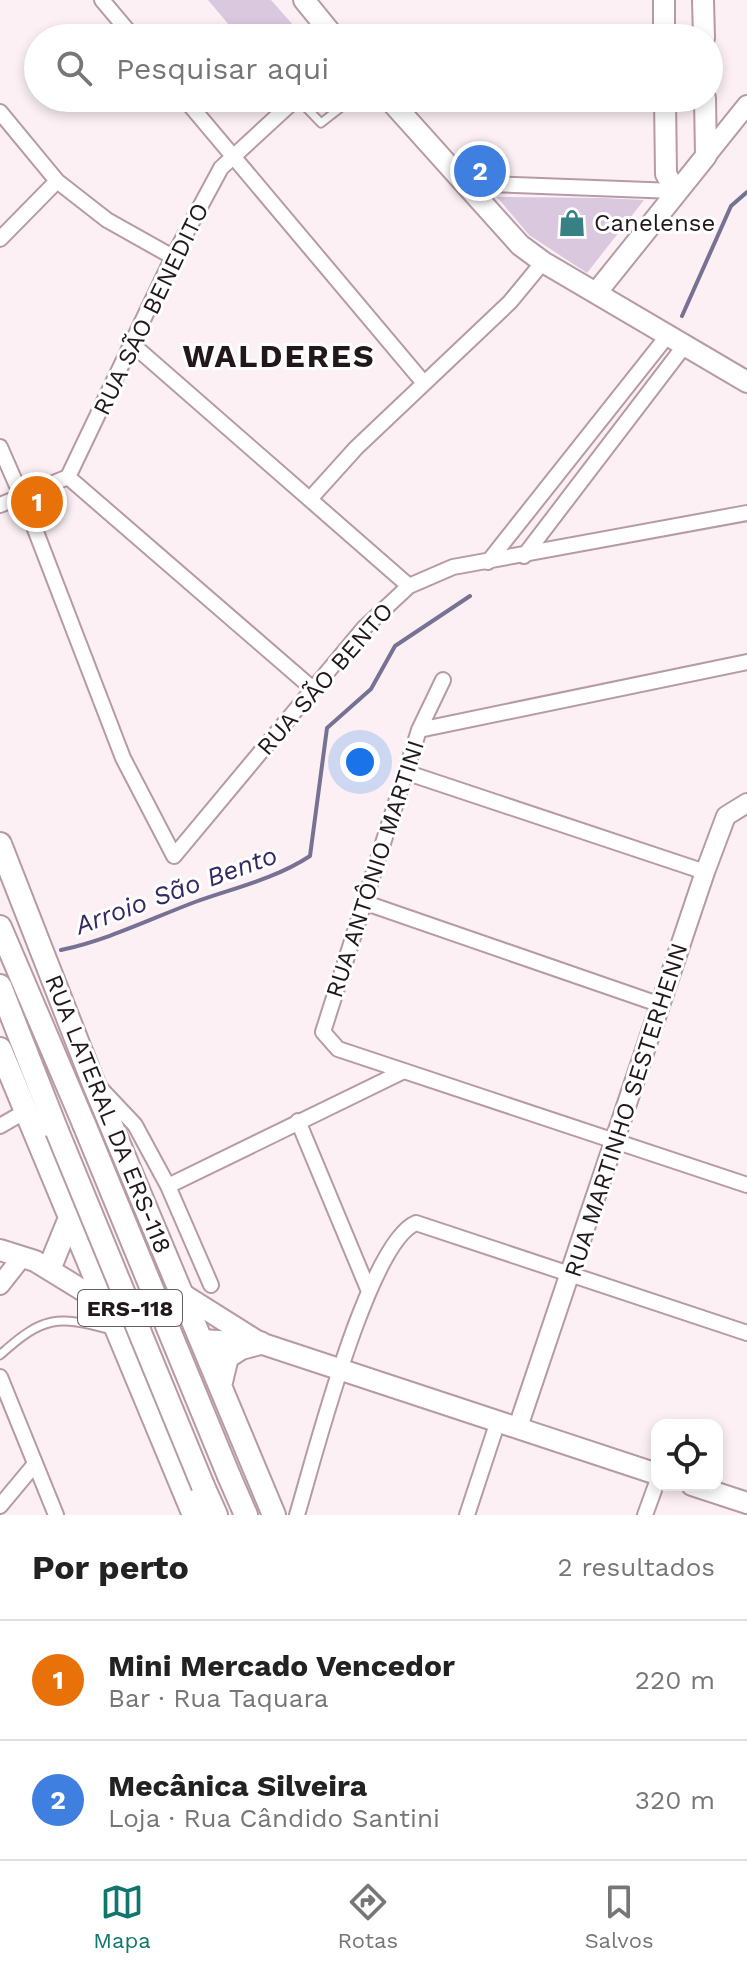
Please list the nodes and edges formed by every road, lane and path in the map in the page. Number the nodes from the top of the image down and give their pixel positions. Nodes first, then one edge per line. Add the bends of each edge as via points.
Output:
1 (102, 0) edge
2 (304, 0) edge
3 (664, 0) edge
4 (703, 0) edge
5 (122, 24) edge
6 (324, 24) edge
7 (664, 24) edge
8 (704, 24) edge
9 (747, 105) edge
10 (0, 112) edge
11 (196, 112) edge
12 (281, 112) edge
13 (310, 112) edge
14 (335, 112) edge
15 (400, 112) edge
16 (665, 112) edge
17 (705, 112) edge
18 (233, 155) junction
19 (706, 156) junction
20 (57, 181) junction
21 (462, 183) junction
22 (675, 191) junction
23 (0, 239) edge
24 (173, 257) junction
25 (543, 262) junction
26 (596, 293) junction
27 (677, 340) junction
28 (132, 344) junction
29 (423, 382) junction
30 (747, 382) edge
31 (580, 446) junction
32 (0, 447) edge
33 (596, 459) junction
34 (68, 477) junction
35 (21, 495) junction
36 (310, 499) junction
37 (0, 505) edge
38 (747, 513) edge
39 (524, 556) junction
40 (488, 562) junction
41 (409, 586) junction
42 (747, 662) edge
43 (443, 680) dead end
44 (313, 689) junction
45 (419, 730) junction
46 (405, 772) junction
47 (747, 803) edge
48 (0, 844) edge
49 (705, 872) junction
50 (363, 902) junction
51 (0, 927) edge
52 (0, 986) edge
53 (661, 1005) junction
54 (0, 1049) edge
55 (404, 1071) junction
56 (93, 1082) junction
57 (26, 1111) junction
58 (298, 1121) junction
59 (0, 1126) edge
60 (617, 1141) junction
61 (129, 1166) junction
62 (747, 1185) edge
63 (168, 1186) junction
64 (59, 1191) junction
65 (70, 1218) junction
66 (0, 1250) edge
67 (36, 1260) junction
68 (89, 1266) junction
69 (133, 1274) junction
70 (572, 1275) junction
71 (0, 1285) edge
72 (211, 1285) dead end
73 (368, 1289) junction
74 (182, 1295) junction
75 (111, 1317) junction
76 (747, 1333) edge
77 (172, 1339) junction
78 (201, 1340) junction
79 (260, 1343) junction
80 (0, 1355) edge
81 (343, 1368) junction
82 (0, 1377) edge
83 (220, 1386) junction
84 (498, 1421) junction
85 (234, 1422) junction
86 (518, 1427) junction
87 (168, 1452) junction
88 (35, 1464) junction
89 (651, 1472) edge
90 (654, 1491) edge
91 (710, 1491) edge
92 (747, 1503) edge
93 (0, 1506) edge
94 (56, 1515) edge
95 (194, 1515) edge
96 (216, 1515) edge
97 (246, 1515) edge
98 (274, 1515) edge
99 (297, 1515) edge
100 (467, 1515) edge
101 (645, 1515) edge

1 - 5 street
2 - 6 main road
3 - 7 main road
4 - 8 main road
9 - 19 street
10 - 20 street
11 - 18 street
12 - 18 street, RUA SÃO BENEDITO
13 - 14 lane via 321,123
15 - 21 main road
16 - 22 main road via 666,174
17 - 19 main road
18 - 24 street, RUA SÃO BENEDITO
18 - 29 street
19 - 22 main road
20 - 23 street
20 - 24 street via 107,220
21 - 22 street
21 - 25 main road via 499,225
22 - 26 main road
24 - 28 street, RUA SÃO BENEDITO
25 - 26 main road
25 - 29 street via 510,302
26 - 27 main road
27 - 30 main road
27 - 31 street
27 - 33 street
28 - 34 street, RUA SÃO BENEDITO
28 - 36 street
29 - 36 street
31 - 33 street
31 - 40 street
32 - 35 street
33 - 39 street
34 - 35 street
34 - 44 street
35 - 37 street
35 - 44 street, RUA SÃO BENTO via 123,758 174,856
36 - 41 street
38 - 39 street, RUA SÃO BENTO
39 - 40 street, RUA SÃO BENTO
40 - 41 street, RUA SÃO BENTO via 453,567
41 - 44 street, RUA SÃO BENTO via 364,628
42 - 45 street, RUA ANTÔNIO MARTINI
43 - 45 street
45 - 46 street, RUA ANTÔNIO MARTINI
46 - 49 street
46 - 50 street, RUA ANTÔNIO MARTINI
47 - 49 street, RUA MARTINHO SESTERHENN via 726,816
48 - 56 main road, RUA LATERAL DA ERS-118
49 - 53 street, RUA MARTINHO SESTERHENN
50 - 53 street
50 - 55 street, RUA ANTÔNIO MARTINI via 323,1032 338,1049
51 - 97 main road, ERS-118, bridge
52 - 96 main road, ERS-118, bridge
53 - 60 street, RUA MARTINHO SESTERHENN
54 - 57 main road
55 - 58 street
55 - 60 street
56 - 61 main road, RUA LATERAL DA ERS-118
56 - 63 street via 135,1125
57 - 59 street
57 - 64 main road
58 - 63 street
58 - 73 street
60 - 62 street
60 - 70 street, RUA MARTINHO SESTERHENN
61 - 64 main road via 135,1213 125,1235 94,1232
61 - 74 main road, RUA LATERAL DA ERS-118
63 - 72 street
64 - 65 main road
65 - 67 main road
65 - 68 main road
66 - 67 main road
67 - 68 main road
67 - 71 street
67 - 75 main road
68 - 69 main road
68 - 75 main road
69 - 74 main road via 157,1272
69 - 75 main road via 114,1291
70 - 73 street via 416,1223 402,1228
70 - 76 street
70 - 86 street, RUA MARTINHO SESTERHENN
73 - 81 street
74 - 77 main road via 185,1319
74 - 78 main road, RUA LATERAL DA ERS-118
74 - 79 main road
75 - 77 main road via 143,1347
75 - 80 lane via 46,1320
75 - 87 main road
77 - 78 main road
78 - 79 main road
78 - 83 main road, RUA LATERAL DA ERS-118
79 - 81 main road
79 - 83 main road via 227,1357
81 - 84 main road
81 - 99 street
82 - 88 street
83 - 85 main road, RUA LATERAL DA ERS-118
84 - 86 main road
84 - 100 street
85 - 87 main road via 205,1388 192,1381 178,1383 169,1390 161,1423
85 - 98 main road, RUA LATERAL DA ERS-118
86 - 89 main road
87 - 95 main road
88 - 93 street
88 - 94 street
90 - 101 street
91 - 92 main road

